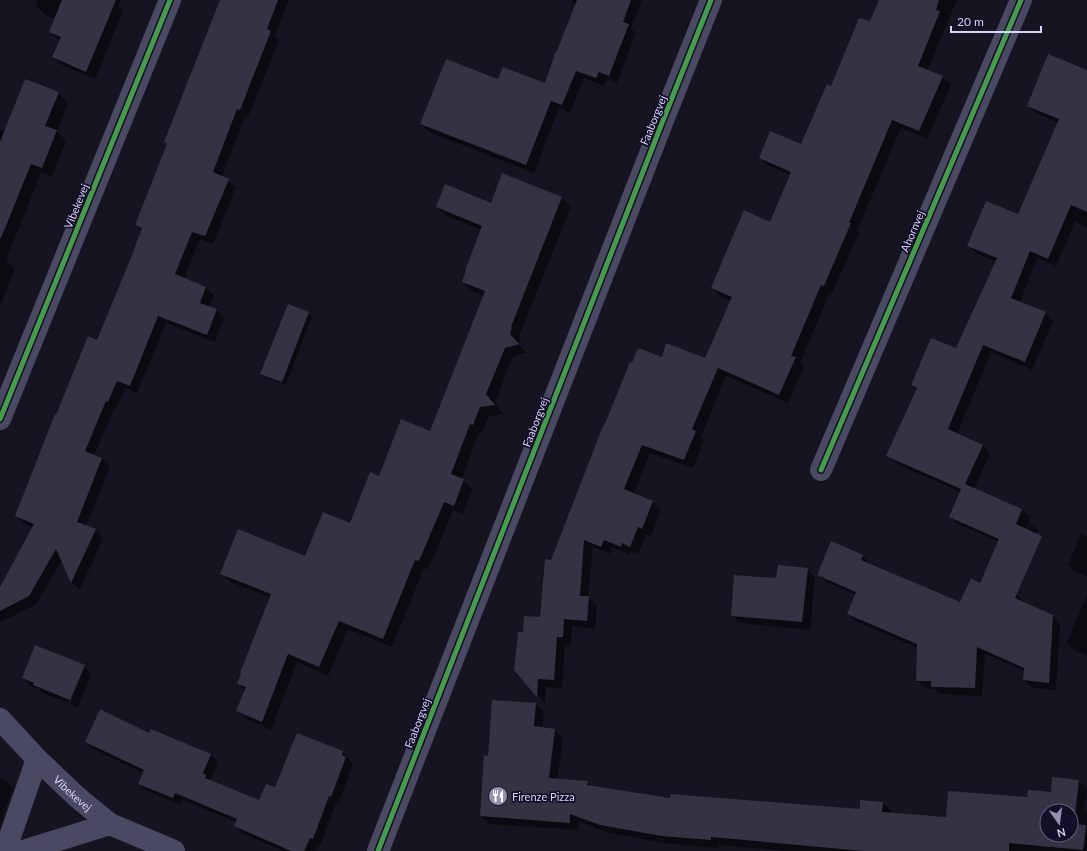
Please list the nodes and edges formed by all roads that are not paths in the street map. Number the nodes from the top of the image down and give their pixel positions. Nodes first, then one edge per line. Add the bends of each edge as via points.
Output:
1 (170, 0) edge
2 (711, 0) edge
3 (1021, 0) edge
4 (0, 419) edge
5 (821, 470) dead end
6 (0, 719) edge
7 (37, 759) junction
8 (110, 824) junction
9 (5, 851) edge
10 (24, 851) edge
11 (174, 851) edge
12 (378, 851) edge

1 - 4 street, Vibekevej
2 - 12 street, Faaborgvej
3 - 5 street, Ahornvej
6 - 7 street, Vibekevej
7 - 8 street, Vibekevej
7 - 9 street
8 - 10 street
8 - 11 street, Vibekevej

